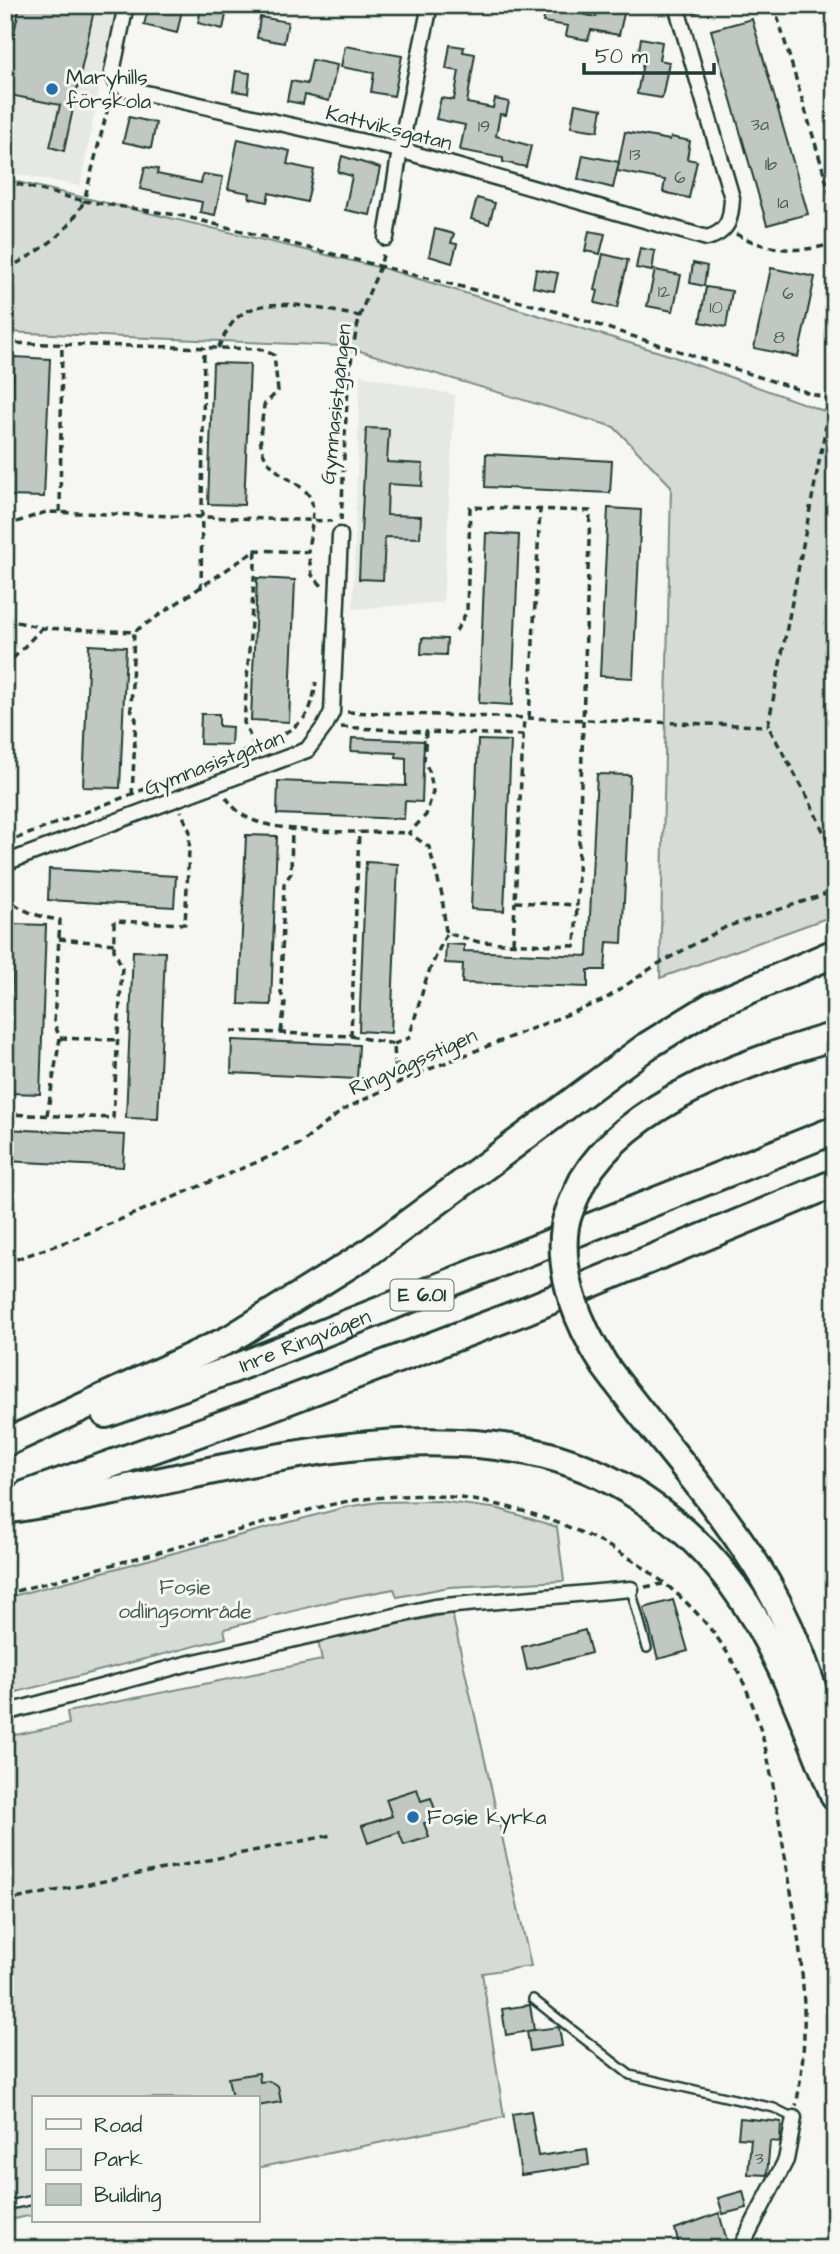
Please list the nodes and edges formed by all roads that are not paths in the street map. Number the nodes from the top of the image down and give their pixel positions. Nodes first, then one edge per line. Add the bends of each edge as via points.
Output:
1 (126, 5) edge
2 (430, 5) edge
3 (678, 10) edge
4 (400, 150) junction
5 (386, 238) road end
6 (340, 529) road end
7 (5, 863) edge
8 (835, 953) edge
9 (835, 1036) edge
10 (835, 1130) edge
11 (835, 1183) edge
12 (5, 1443) edge
13 (5, 1450) edge
14 (5, 1502) edge
15 (5, 1510) edge
16 (631, 1589) joint
17 (647, 1648) dead end
18 (5, 1713) edge
19 (835, 1770) edge
20 (835, 1797) edge
21 (533, 1999) dead end
22 (794, 2118) joint
23 (32, 2200) edge
24 (5, 2206) edge
25 (740, 2249) edge

1 - 4 street, Kattviksgatan via 112,72 115,82 128,89
2 - 4 street
3 - 4 street, Kattviksgatan via 732,198 725,229 707,238
4 - 5 street
6 - 7 street, Gymnasistgatan via 332,712 306,750
8 - 12 highway via 712,1006 647,1046 368,1253 230,1339
9 - 19 highway, bridge via 725,1075 649,1114 595,1159 565,1225 566,1265 579,1317 604,1366 734,1533 779,1605 815,1694
10 - 13 highway, Inre Ringvägen / E 6.01 via 233,1369
11 - 14 highway, E 6.01 via 527,1310
15 - 20 highway via 241,1465 414,1443 530,1451 589,1470 650,1504 679,1527 732,1584 767,1640
16 - 17 lane
16 - 18 street via 434,1607 186,1664
21 - 22 lane via 630,2075 774,2108
22 - 25 street via 786,2160
23 - 24 lane

